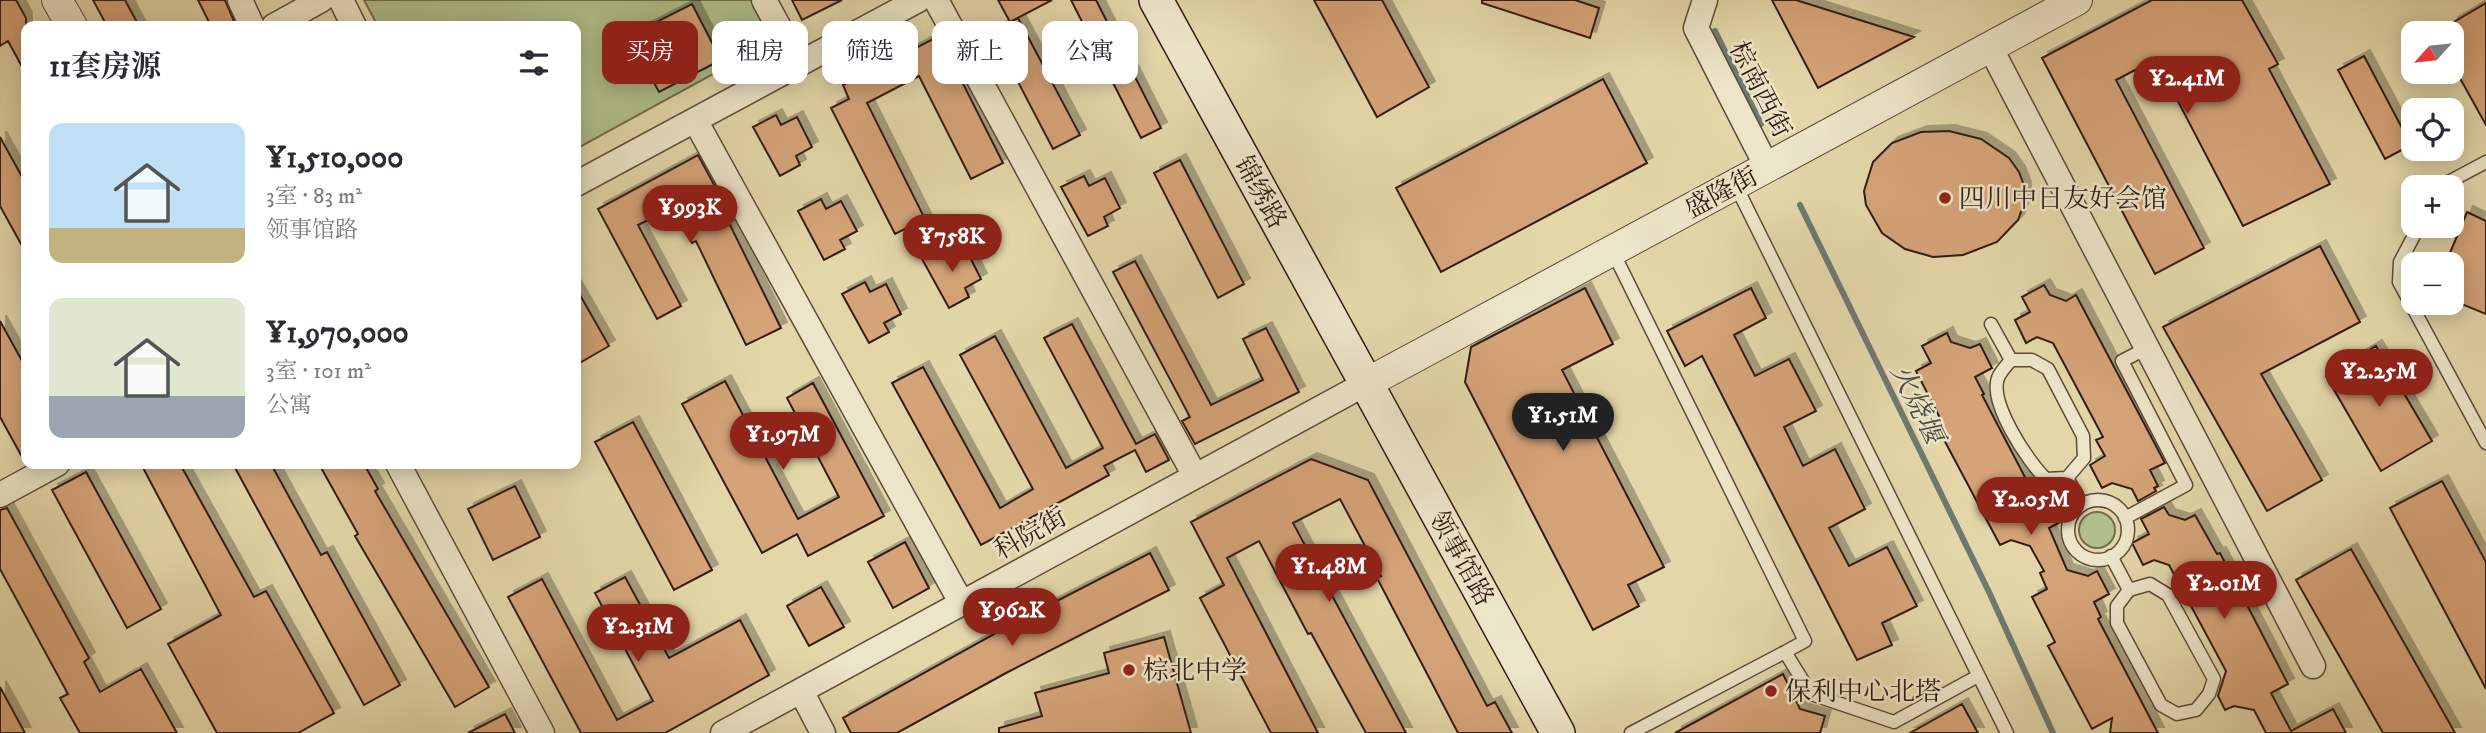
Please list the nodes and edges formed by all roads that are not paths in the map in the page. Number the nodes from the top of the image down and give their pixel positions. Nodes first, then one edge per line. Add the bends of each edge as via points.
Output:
1 (57, 0) edge
2 (240, 0) edge
3 (321, 0) edge
4 (341, 0) edge
5 (764, 0) edge
6 (918, 0) edge
7 (936, 0) edge
8 (1156, 0) edge
9 (1704, 0) edge
10 (2077, 0) edge
11 (887, 7) edge
12 (69, 21) edge
13 (250, 21) edge
14 (283, 21) edge
15 (352, 21) edge
16 (775, 21) edge
17 (1990, 47) junction
18 (808, 58) edge
19 (762, 84) edge
20 (695, 120) junction
21 (2486, 162) edge
22 (1767, 166) junction
23 (2462, 175) edge
24 (581, 181) edge
25 (1735, 184) junction
26 (2413, 238) edge
27 (1612, 250) junction
28 (1991, 324) dead end
29 (2147, 348) junction
30 (2011, 360) junction
31 (1365, 384) junction
32 (2486, 443) edge
33 (48, 469) edge
34 (401, 469) edge
35 (1195, 476) junction
36 (2067, 478) junction
37 (0, 495) edge
38 (2082, 505) junction
39 (2125, 518) junction
40 (2111, 556) junction
41 (2129, 590) junction
42 (962, 604) junction
43 (1785, 652) junction
44 (2313, 666) dead end
45 (1978, 676) junction
46 (801, 691) junction
47 (542, 733) edge
48 (723, 733) edge
49 (823, 733) edge
50 (1558, 733) edge
51 (1631, 733) edge
52 (2007, 733) edge

1 - 12 street
2 - 13 street
3 - 14 street
4 - 15 street
5 - 16 street
6 - 11 street
7 - 35 street
8 - 31 main road, 锦绣路
9 - 22 street, 棕南西街 via 1696,28
10 - 17 street, 盛隆街
11 - 18 street
17 - 22 street, 盛隆街
17 - 29 street
19 - 20 street
20 - 24 street
20 - 42 street
21 - 23 lane
22 - 25 street, 盛隆街
25 - 27 street, 盛隆街
25 - 45 lane
26 - 32 lane via 2400,262 2399,282
27 - 31 street, 盛隆街
27 - 43 lane via 1805,641
28 - 30 lane
29 - 39 lane via 2122,361 2186,485
29 - 44 street
30 - 36 lane via 1998,376 1996,397 2031,464 2046,479
30 - 36 lane via 2032,360 2048,369 2083,436 2084,458
31 - 35 street, 科院街
31 - 50 main road, 领事馆路
33 - 37 street
34 - 47 street
35 - 42 street, 科院街
36 - 38 lane
38 - 39 lane via 2103,501
38 - 40 lane via 2068,526 2072,545 2087,558
39 - 40 lane via 2126,538
40 - 41 lane
41 - 41 lane via 2117,606 2117,623 2161,705 2177,713 2196,710 2214,679 2168,595 2150,584
42 - 46 street, 科院街
43 - 45 lane via 1811,694 1894,722
43 - 51 lane
45 - 52 lane
46 - 48 street, 科院街
46 - 49 street

